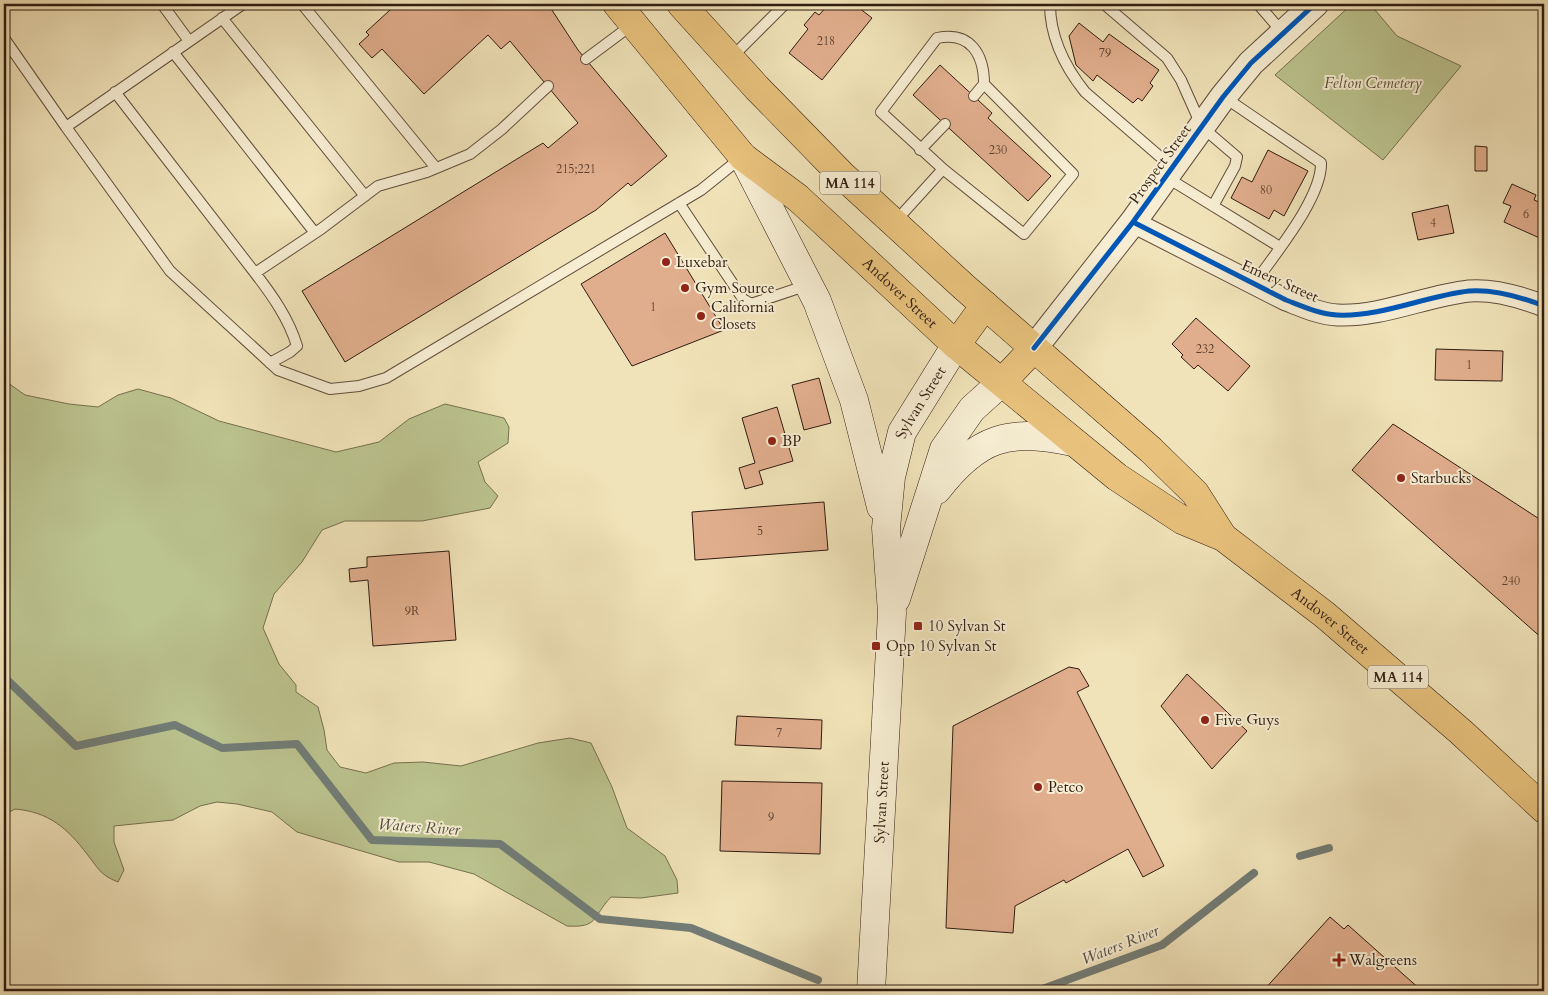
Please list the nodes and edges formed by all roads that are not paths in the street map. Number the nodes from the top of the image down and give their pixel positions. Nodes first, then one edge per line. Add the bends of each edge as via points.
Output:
1 (162, 4) edge
2 (243, 4) edge
3 (302, 4) edge
4 (681, 4) edge
5 (785, 4) edge
6 (1050, 4) edge
7 (1104, 4) edge
8 (1258, 4) edge
9 (1315, 4) edge
10 (625, 14) edge
11 (222, 18) junction
12 (1282, 32) junction
13 (4, 38) edge
14 (188, 41) junction
15 (173, 52) junction
16 (730, 58) junction
17 (586, 59) dead end
18 (984, 84) junction
19 (548, 86) dead end
20 (115, 92) junction
21 (974, 96) dead end
22 (1223, 97) junction
23 (945, 124) dead end
24 (66, 126) junction
25 (1202, 127) junction
26 (920, 150) junction
27 (743, 157) junction
28 (436, 168) junction
29 (943, 169) junction
30 (1169, 172) junction
31 (365, 196) junction
32 (679, 203) junction
33 (1213, 206) junction
34 (1133, 222) junction
35 (894, 224) junction
36 (315, 234) junction
37 (1280, 247) junction
38 (255, 273) junction
39 (1254, 284) junction
40 (809, 285) junction
41 (984, 305) junction
42 (1544, 306) edge
43 (956, 345) junction
44 (1034, 348) junction
45 (270, 364) junction
46 (1002, 381) junction
47 (1073, 442) junction
48 (926, 503) junction
49 (886, 528) junction
50 (1223, 537) junction
51 (892, 613) junction
52 (1544, 808) edge
53 (871, 991) edge

1 - 14 lane
2 - 11 lane
3 - 28 lane
4 - 16 highway, Andover Street / MA 114
5 - 16 lane
6 - 30 lane via 1057,43 1074,78
7 - 25 lane via 1167,58 1181,80
8 - 12 lane
9 - 12 street, Prospect Street
10 - 17 lane
10 - 27 highway, Andover Street / MA 114
11 - 14 lane
11 - 31 lane
12 - 22 street, Prospect Street
13 - 24 lane
14 - 15 lane
15 - 20 lane
15 - 36 lane
16 - 35 highway, Andover Street / MA 114 via 800,134
18 - 21 lane
18 - 26 lane via 984,72 976,51 964,39 951,35 937,38 880,112
18 - 29 lane via 1073,174 1024,234
19 - 28 lane via 470,154
20 - 24 lane
20 - 38 lane
22 - 25 street, Prospect Street
22 - 37 lane via 1321,164 1321,174 1300,219
23 - 26 lane
24 - 45 lane via 170,271
25 - 30 street, Prospect Street
25 - 33 lane via 1237,157
26 - 29 lane
27 - 32 lane
27 - 40 main road
27 - 43 highway, Andover Street / MA 114 via 798,198
28 - 31 lane via 378,186
29 - 35 lane
30 - 33 lane
30 - 34 street, Prospect Street
31 - 36 lane
32 - 40 lane via 743,299 751,304
32 - 45 lane via 386,378 359,386 330,389
33 - 37 lane
34 - 39 street, Emery Street
34 - 44 street, Prospect Street
35 - 41 highway, Andover Street / MA 114
36 - 38 lane
37 - 39 lane
38 - 45 lane via 270,292 298,346
39 - 42 street, Emery Street via 1311,310 1335,315 1364,314 1471,291 1503,293
40 - 49 main road via 854,400
41 - 43 highway
41 - 44 highway, Andover Street / MA 114
43 - 46 highway, Andover Street / MA 114
43 - 49 main road, Sylvan Street via 902,432 891,477
44 - 46 highway
44 - 50 highway, Andover Street / MA 114 via 1196,493
46 - 47 highway, Andover Street / MA 114
46 - 48 main road, Sylvan Street via 972,409 944,449
47 - 48 main road via 1027,435 997,440 957,464
47 - 50 highway, Andover Street / MA 114 via 1182,520
48 - 51 main road, Sylvan Street
49 - 51 main road, Sylvan Street
50 - 52 highway, Andover Street / MA 114 via 1382,664
51 - 53 main road, Sylvan Street

